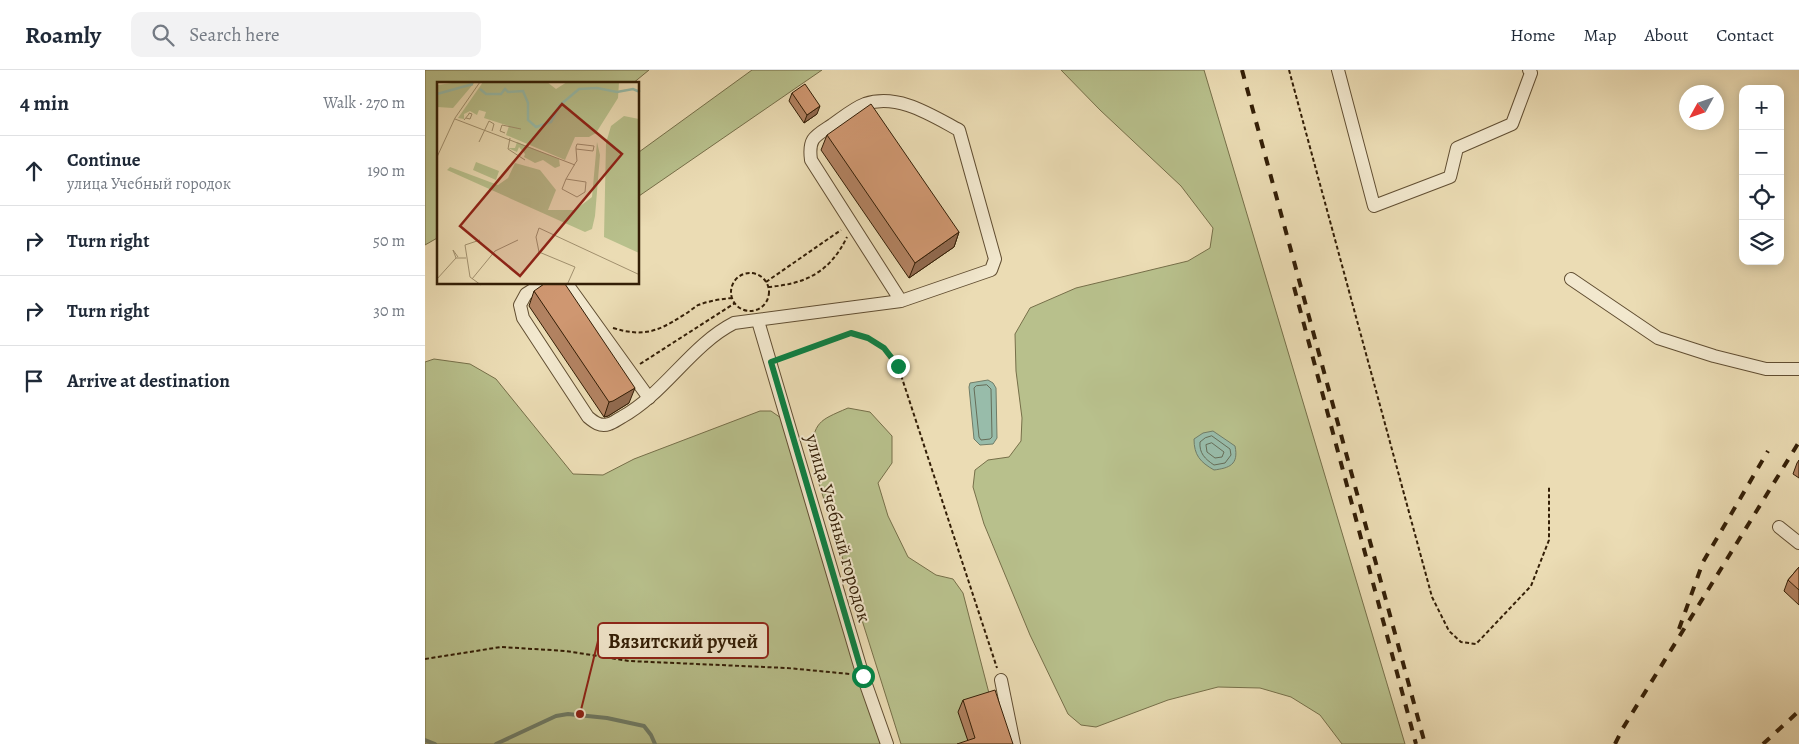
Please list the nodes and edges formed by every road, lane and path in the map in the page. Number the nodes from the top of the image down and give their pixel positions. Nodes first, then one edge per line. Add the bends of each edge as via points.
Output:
1 (1289, 70) edge
2 (1338, 70) edge
3 (1529, 70) edge
4 (851, 223) junction
5 (1571, 279) dead end
6 (766, 282) junction
7 (540, 285) edge
8 (568, 285) edge
9 (768, 287) junction
10 (732, 298) junction
11 (901, 300) junction
12 (735, 303) junction
13 (758, 321) junction
14 (596, 324) junction
15 (771, 362) junction
16 (1799, 369) edge
17 (630, 370) junction
18 (649, 398) junction
19 (1549, 486) dead end
20 (1779, 527) dead end
21 (1799, 543) edge
22 (425, 659) edge
23 (863, 676) junction
24 (1001, 680) joint
25 (887, 744) edge
26 (1014, 744) edge

1 - 19 path via 1432,597 1449,632 1461,642 1476,644 1531,586 1549,540
2 - 3 street via 1374,206 1450,177 1457,148 1511,124 1531,73
4 - 6 path
4 - 9 path via 842,247 822,270 793,283
4 - 11 street
4 - 11 street via 811,160 810,147 814,136 864,104 883,100 922,110 959,130 995,260 991,270
5 - 16 street via 1658,338 1766,369
6 - 9 path
6 - 10 path via 757,275 740,276 733,286
7 - 18 street via 526,294 520,305 523,318 588,416 597,424 608,425
8 - 14 street
9 - 12 path via 766,302 758,309 748,311
10 - 12 path
10 - 14 path via 697,306 645,333 629,333
11 - 13 street
12 - 17 path
13 - 15 street, улица Учебный городок
13 - 18 street via 734,323 719,331
14 - 17 street
15 - 23 street, улица Учебный городок
15 - 24 path via 851,333 884,348 898,366
17 - 18 street
20 - 21 street
22 - 23 path via 501,647 566,651 629,662 787,668
23 - 25 street, улица Учебный городок
24 - 26 street

